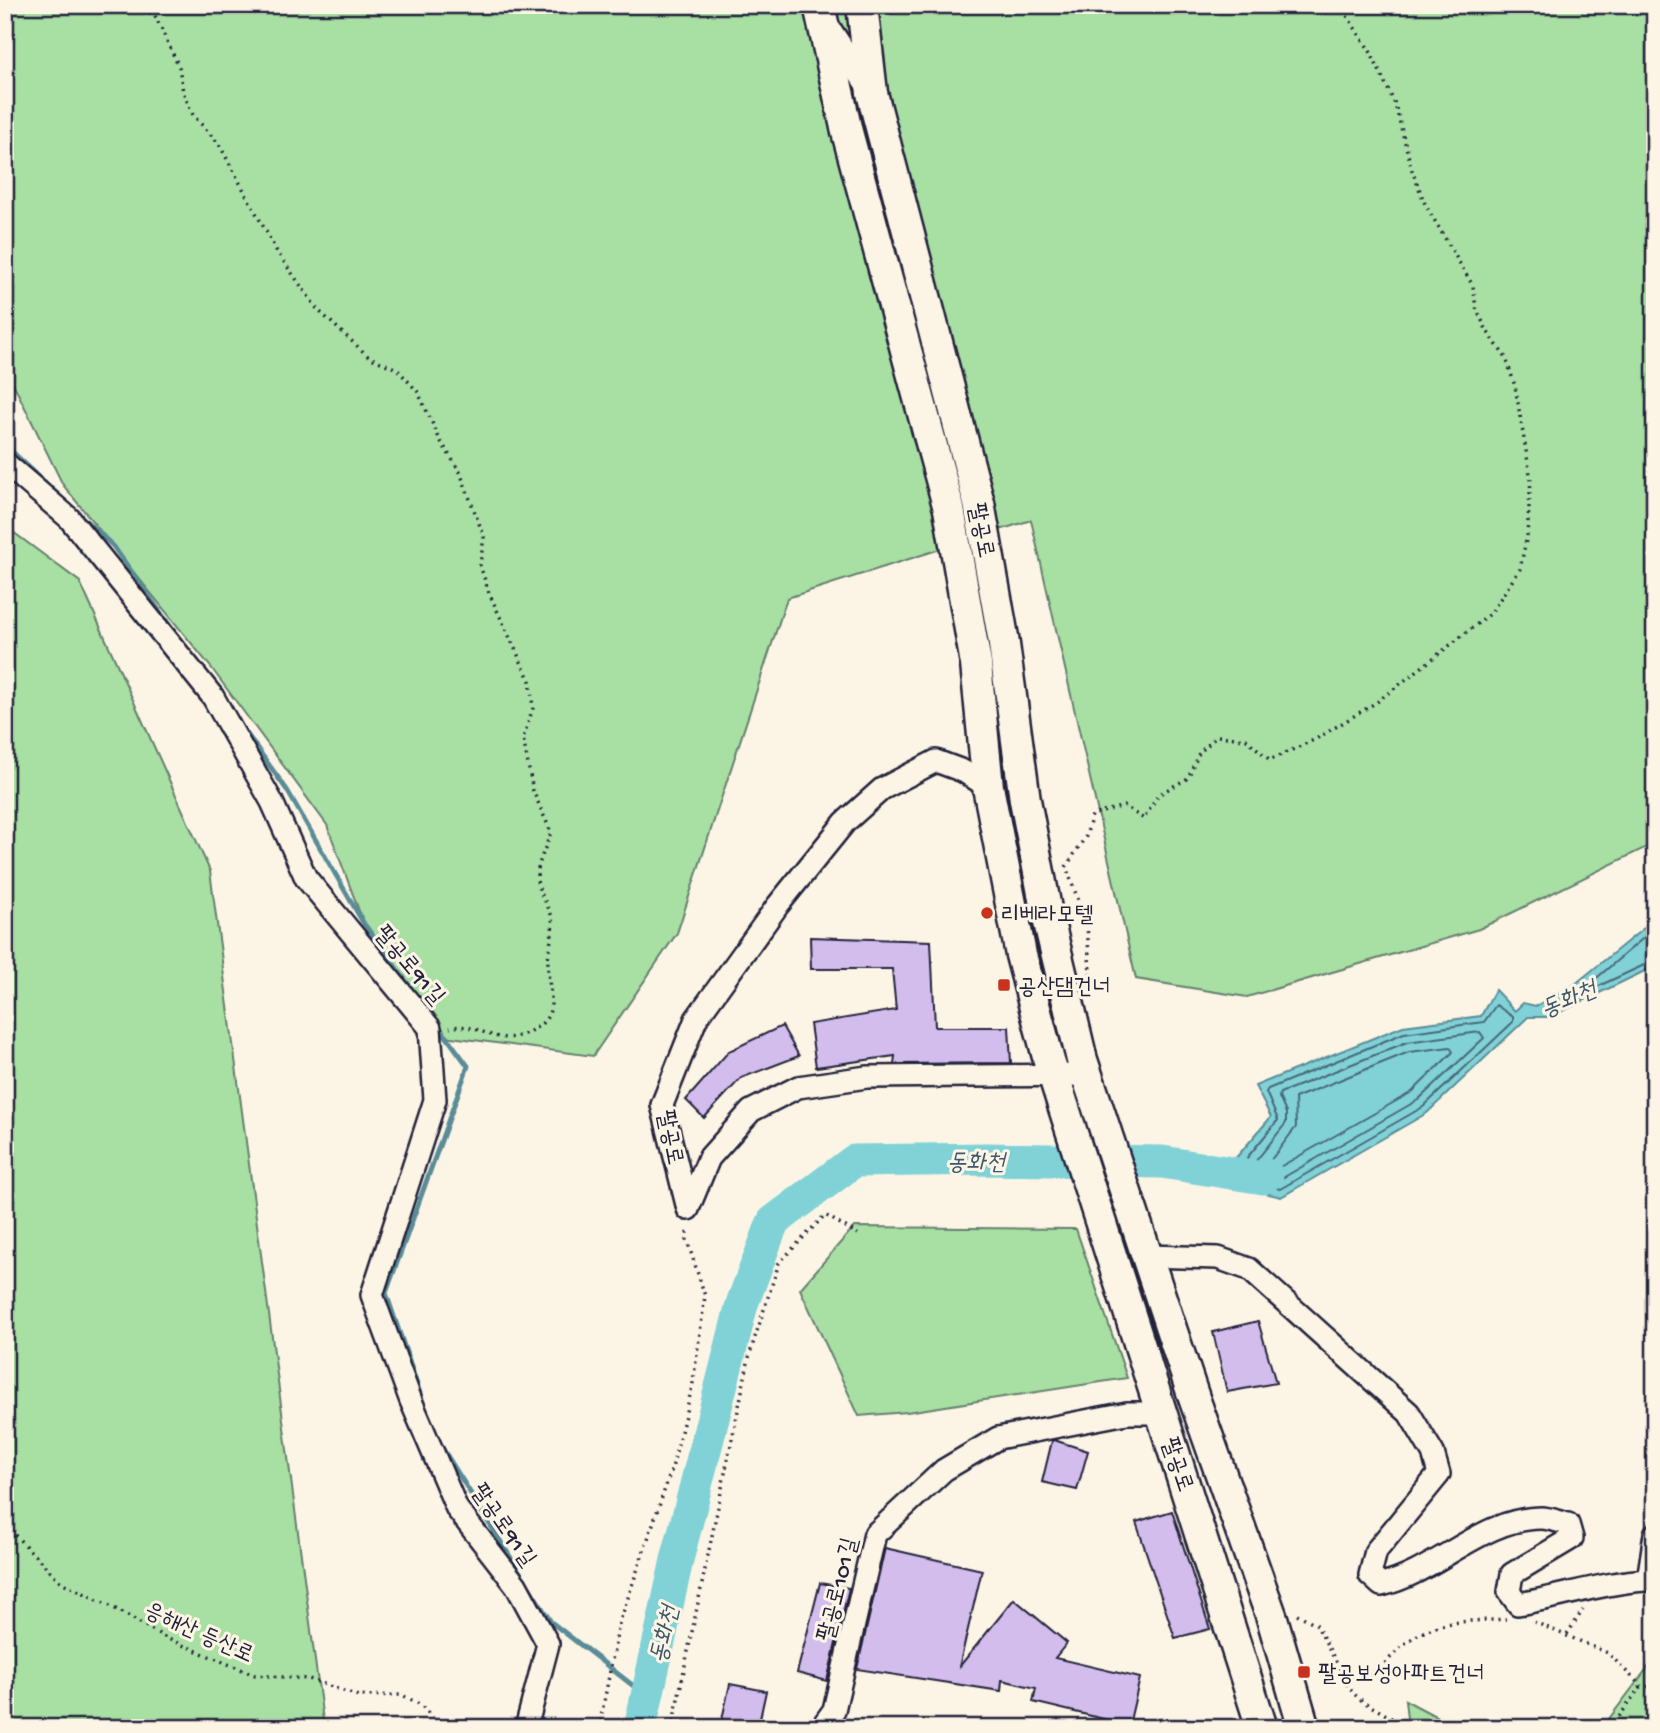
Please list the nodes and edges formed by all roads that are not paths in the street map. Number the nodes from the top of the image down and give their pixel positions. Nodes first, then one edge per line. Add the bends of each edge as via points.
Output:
1 (862, 5) edge
2 (817, 9) edge
3 (872, 93) junction
4 (5, 463) edge
5 (988, 787) junction
6 (1053, 1075) junction
7 (1087, 1075) junction
8 (1146, 1256) junction
9 (1161, 1413) junction
10 (1655, 1534) edge
11 (526, 1728) edge
12 (821, 1728) edge
13 (1262, 1728) edge
14 (1304, 1728) edge

1 - 3 main road, 팔공로
2 - 3 street
2 - 5 main road, 팔공로 via 949,509 976,664
3 - 7 main road, 팔공로 via 979,503 1047,914
4 - 11 street, 팔공로91길 via 69,518 213,697 272,802 306,878 430,1028 435,1100 372,1295 457,1509 516,1585 548,1644
5 - 6 main road, 팔공로 via 1021,955
5 - 6 street, 팔공로 via 936,761 882,789 845,822 696,1019 662,1105 688,1209 709,1158 751,1111 798,1087 867,1077
6 - 7 street
6 - 9 main road, 팔공로
7 - 8 main road, 팔공로
8 - 10 street via 1218,1258 1249,1269 1409,1413 1433,1453 1439,1474 1376,1551 1370,1575 1381,1585 1495,1528 1541,1518 1568,1524 1572,1538 1512,1574 1509,1592 1518,1604 1558,1597 1620,1581 1648,1580
8 - 14 main road, 팔공로 via 1266,1601
9 - 12 street, 팔공로101길 via 1127,1413 998,1437 944,1470 875,1534 834,1710
9 - 13 main road, 팔공로

